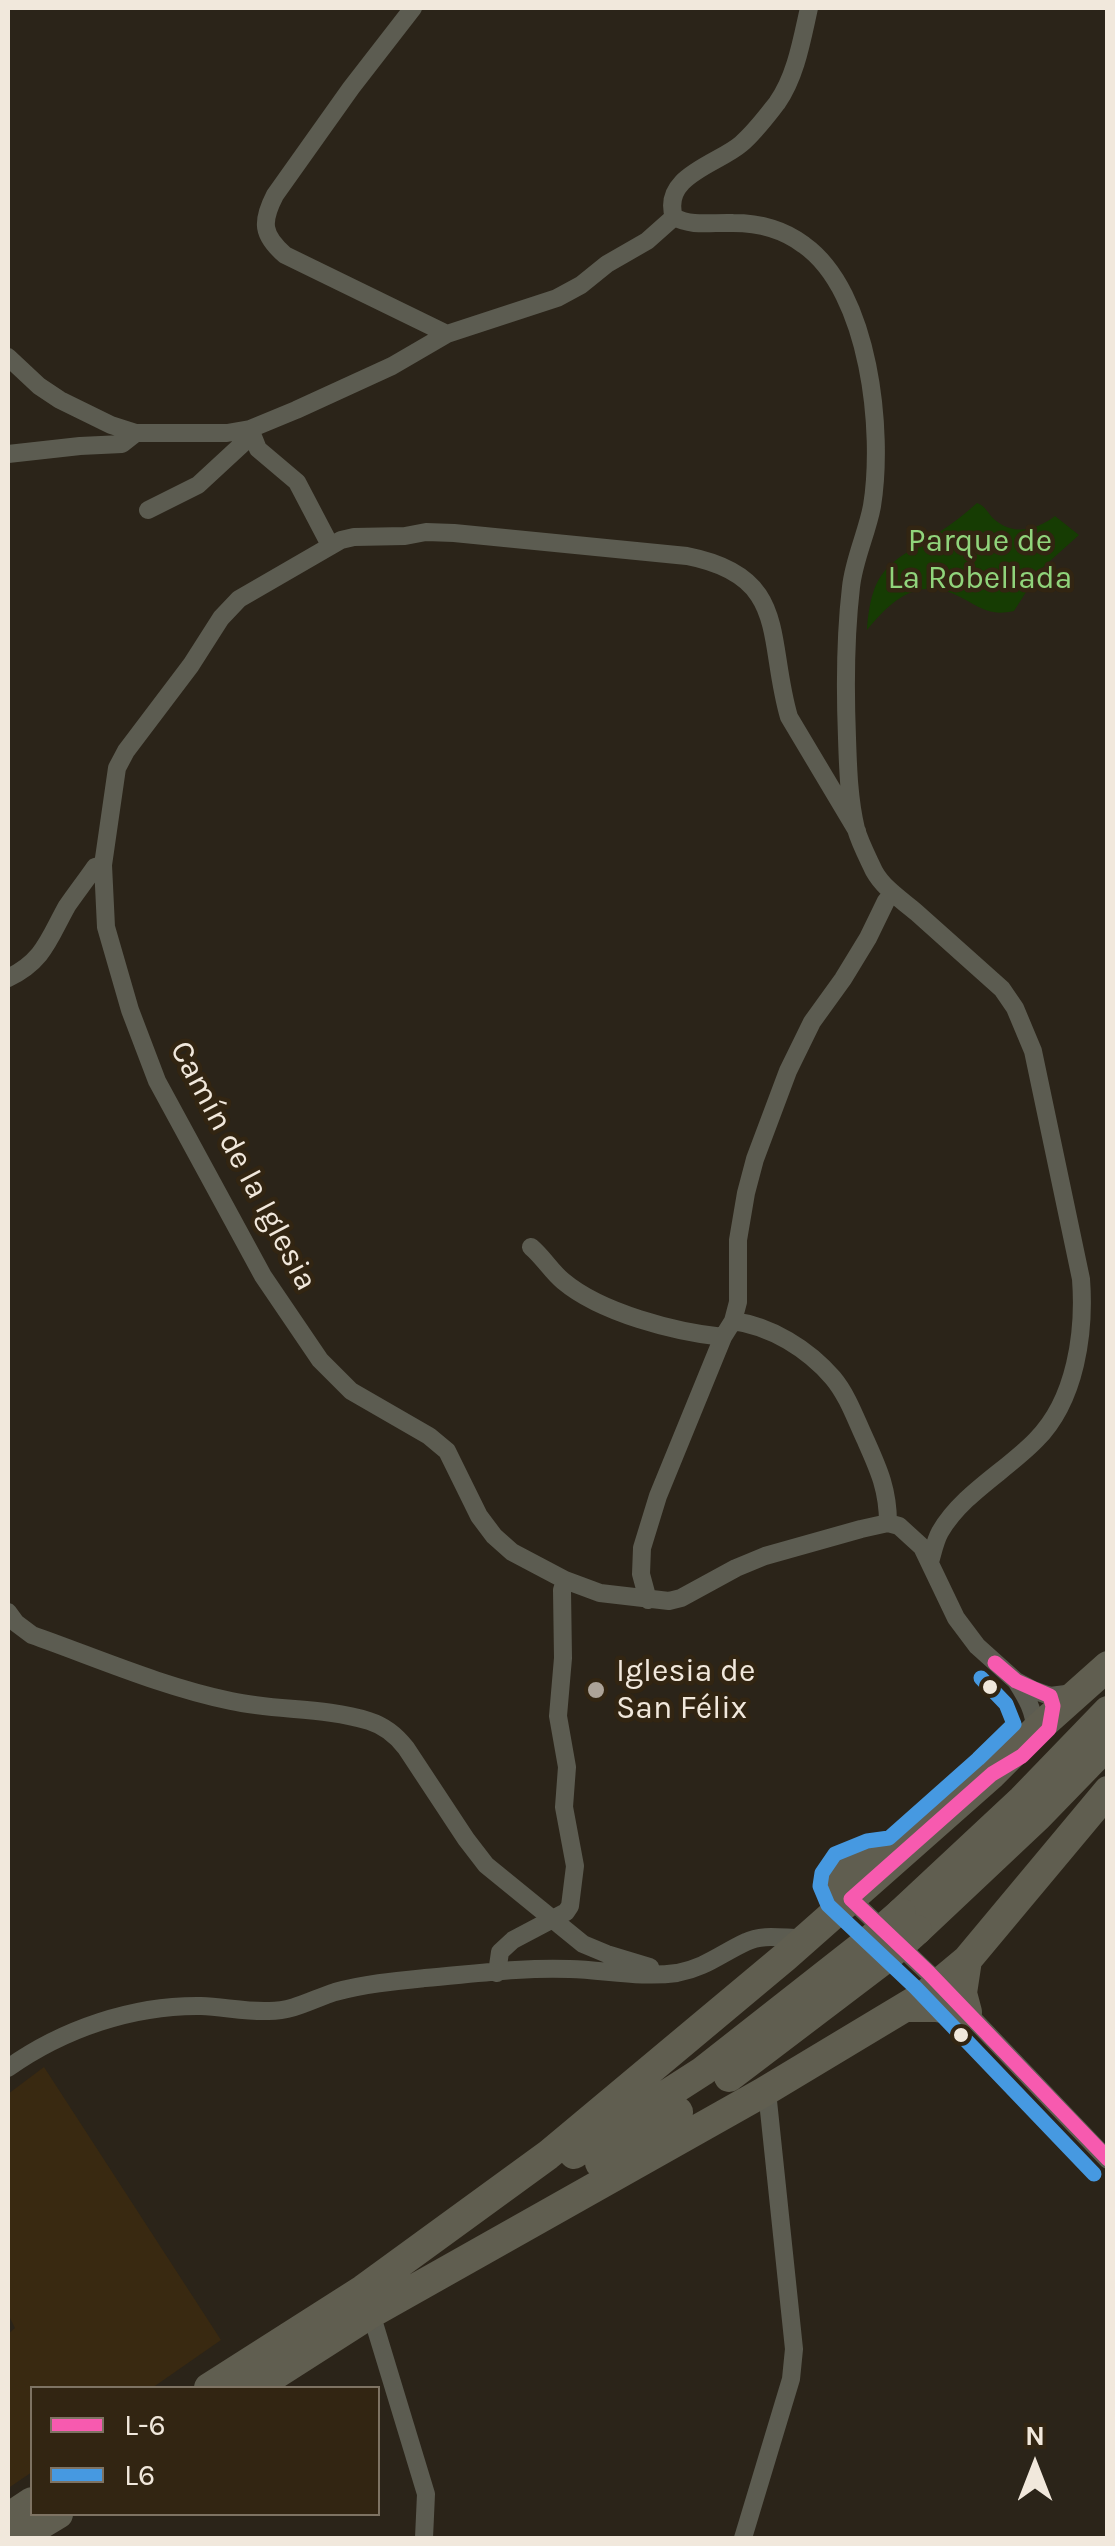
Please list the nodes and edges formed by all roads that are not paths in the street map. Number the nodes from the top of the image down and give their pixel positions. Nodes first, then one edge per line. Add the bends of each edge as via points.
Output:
1 (413, 8) edge
2 (809, 8) edge
3 (674, 217) junction
4 (447, 334) junction
5 (8, 356) edge
6 (136, 433) junction
7 (250, 433) junction
8 (8, 454) edge
9 (148, 510) dead end
10 (330, 545) junction
11 (856, 831) junction
12 (103, 866) junction
13 (892, 894) junction
14 (8, 978) edge
15 (531, 1247) dead end
16 (728, 1329) junction
17 (888, 1523) junction
18 (930, 1562) junction
19 (565, 1580) junction
20 (648, 1600) junction
21 (8, 1612) edge
22 (1108, 1666) edge
23 (1016, 1681) junction
24 (1108, 1711) edge
25 (1050, 1716) junction
26 (1108, 1744) edge
27 (1108, 1792) edge
28 (851, 1899) junction
29 (553, 1919) junction
30 (909, 1921) junction
31 (796, 1948) junction
32 (721, 1957) junction
33 (968, 1960) junction
34 (498, 1973) junction
35 (674, 1973) junction
36 (935, 1978) junction
37 (906, 2008) junction
38 (967, 2012) junction
39 (8, 2068) edge
40 (762, 2093) junction
41 (1108, 2160) edge
42 (371, 2304) junction
43 (214, 2386) edge
44 (257, 2386) edge
45 (30, 2503) edge
46 (55, 2516) edge
47 (8, 2518) edge
48 (18, 2538) edge
49 (424, 2538) edge
50 (743, 2538) edge

1 - 4 street via 275,195 265,222 285,255
2 - 3 street via 780,98 740,145 683,182 672,197
3 - 4 street via 557,298
3 - 11 street via 691,224 760,225 804,244 838,283 862,346 876,451 846,638
4 - 7 street
5 - 6 street via 60,400
6 - 7 street
6 - 8 street via 122,444
7 - 9 street via 198,485
7 - 10 street via 258,449 296,482
10 - 11 street, Camín de la Iglesia via 354,537 454,533 687,556 734,570 762,598 789,717
10 - 12 street, Camín de la Iglesia via 239,599 126,751 117,768
11 - 13 street
12 - 14 street via 95,867 68,905 37,960
12 - 19 street, Camín de la Iglesia via 106,927 157,1081 263,1276 334,1377 447,1451 494,1536
13 - 16 street via 812,1022 761,1142 746,1194 738,1302
13 - 18 street via 1002,989 1015,1008 1033,1051 1081,1279 1078,1355 1050,1424 959,1508 939,1534
15 - 16 street via 564,1282 641,1320 698,1334
16 - 17 street via 752,1323 774,1332 833,1379 886,1488
16 - 20 street via 642,1548
17 - 18 street via 912,1536
17 - 20 street, Camín de la Iglesia via 765,1556 681,1598
18 - 23 street via 976,1646
19 - 20 street, Camín de la Iglesia
19 - 29 street via 558,1716 575,1866 570,1906
21 - 29 street via 32,1634 144,1676 234,1702 308,1709 386,1728 486,1865
22 - 25 highway
23 - 25 street
23 - 25 street via 1035,1718
24 - 30 highway
25 - 28 highway via 1022,1756 898,1857 848,1868 840,1882
26 - 30 highway via 1038,1816
27 - 33 highway
28 - 31 highway
28 - 36 street
29 - 34 street via 500,1952
29 - 35 street via 583,1944
30 - 42 highway, bridge via 716,2087
31 - 32 street
31 - 32 street via 756,1938
31 - 42 highway
32 - 35 street
33 - 36 highway
33 - 38 highway via 962,1993
34 - 35 street
34 - 39 street via 381,1983 271,2012 154,2010 74,2030
36 - 37 highway
36 - 38 street
37 - 38 highway
37 - 40 highway
38 - 41 street
40 - 42 highway
40 - 50 street via 794,2348 792,2379
42 - 43 highway
42 - 44 highway
42 - 49 street via 426,2494
45 - 47 highway
46 - 48 highway

